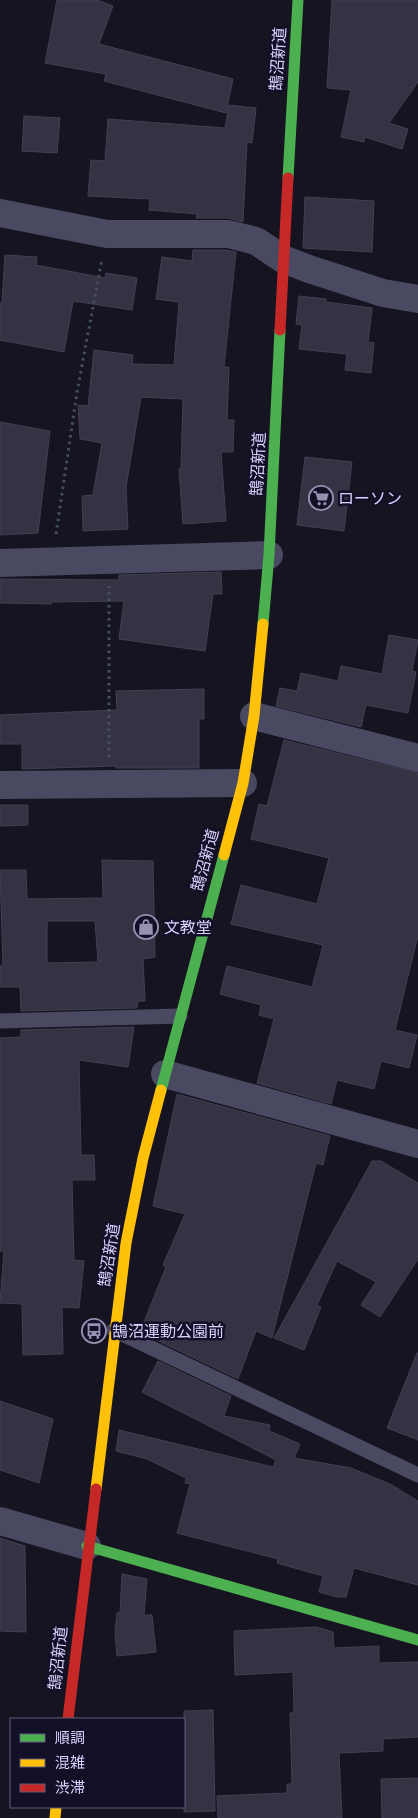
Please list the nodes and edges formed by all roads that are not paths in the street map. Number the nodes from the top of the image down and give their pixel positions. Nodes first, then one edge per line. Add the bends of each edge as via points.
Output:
1 (298, 0) edge
2 (0, 213) edge
3 (282, 258) junction
4 (418, 299) edge
5 (269, 555) junction
6 (0, 563) edge
7 (254, 716) junction
8 (418, 758) edge
9 (243, 783) junction
10 (0, 785) edge
11 (180, 1016) junction
12 (0, 1021) edge
13 (165, 1074) junction
14 (418, 1144) edge
15 (114, 1330) junction
16 (418, 1475) edge
17 (0, 1521) edge
18 (87, 1546) junction
19 (418, 1640) edge
20 (68, 1718) edge

1 - 3 street, 鵠沼新道
2 - 3 street via 107,234 228,234 256,241
3 - 4 street via 383,293
3 - 5 street, 鵠沼新道
5 - 6 street
5 - 7 street, 鵠沼新道
7 - 8 street
7 - 9 street, 鵠沼新道
9 - 10 street
9 - 11 street, 鵠沼新道
11 - 12 lane
11 - 13 street, 鵠沼新道
13 - 14 street
13 - 15 street, 鵠沼新道 via 143,1158 126,1243
15 - 16 lane
15 - 18 street, 鵠沼新道
17 - 18 street
18 - 19 street
18 - 20 street, 鵠沼新道

